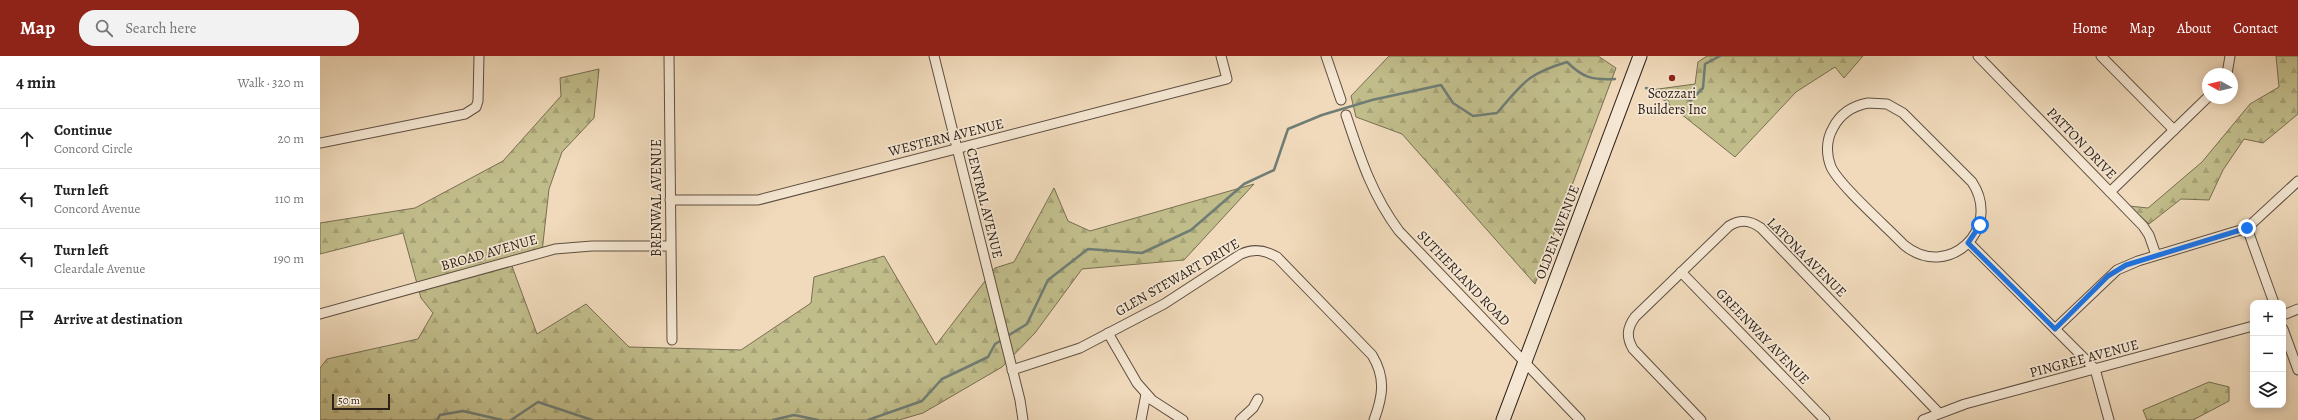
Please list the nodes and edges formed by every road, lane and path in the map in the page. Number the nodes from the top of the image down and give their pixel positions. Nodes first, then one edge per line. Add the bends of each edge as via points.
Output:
1 (479, 56) edge
2 (669, 56) edge
3 (934, 56) edge
4 (1220, 56) edge
5 (1326, 56) edge
6 (1640, 56) edge
7 (1978, 56) edge
8 (2101, 56) edge
9 (2230, 56) edge
10 (2228, 68) edge
11 (1341, 100) dead end
12 (2202, 102) edge
13 (1346, 115) dead end
14 (2174, 130) junction
15 (320, 143) edge
16 (957, 149) junction
17 (2298, 181) edge
18 (2110, 192) junction
19 (670, 200) junction
20 (2247, 228) junction
21 (1968, 243) junction
22 (670, 246) junction
23 (2156, 255) junction
24 (1681, 272) junction
25 (2273, 300) edge
26 (2298, 309) edge
27 (320, 314) edge
28 (2286, 314) edge
29 (2250, 327) edge
30 (2055, 329) junction
31 (1108, 333) junction
32 (2286, 336) edge
33 (672, 340) dead end
34 (1525, 363) junction
35 (2095, 369) junction
36 (1012, 370) junction
37 (2298, 370) edge
38 (1146, 394) junction
39 (1258, 399) dead end
40 (1940, 413) junction
41 (1023, 420) edge
42 (1141, 420) edge
43 (1183, 420) edge
44 (1240, 420) edge
45 (1374, 420) edge
46 (1503, 420) edge
47 (1580, 420) edge
48 (1701, 420) edge
49 (1824, 420) edge
50 (1923, 420) edge
51 (1948, 420) edge
52 (2109, 420) edge

1 - 15 street via 479,98 476,107 465,114
2 - 19 street, BRENWAL AVENUE
3 - 16 street, CENTRAL AVENUE
4 - 16 street, WESTERN AVENUE via 1227,79
5 - 11 street
6 - 34 main road, OLDEN AVENUE
7 - 18 street, PATTON DRIVE
8 - 14 street
9 - 10 street
12 - 14 street
13 - 34 street, SUTHERLAND ROAD via 1367,179 1399,231
14 - 18 street
16 - 19 street, WESTERN AVENUE via 758,200
16 - 36 street, CENTRAL AVENUE
17 - 20 street
18 - 23 street, PATTON DRIVE via 2143,226
19 - 22 street, BRENWAL AVENUE
20 - 23 street
20 - 25 street
21 - 21 street via 1953,253 1935,257 1916,252 1899,239 1837,177 1832,168 1828,141 1835,123 1859,105 1887,104 1897,109 1972,182 1980,198 1982,216 1976,234
21 - 30 street
22 - 27 street, BROAD AVENUE via 592,246 555,249
22 - 33 street, BRENWAL AVENUE
23 - 30 street via 2117,270
24 - 40 street, LATONA AVENUE via 1729,226 1742,221 1756,224
24 - 48 street, LATONA AVENUE via 1635,317 1628,336 1632,349
24 - 49 street, GREENWAY AVENUE
26 - 28 street
29 - 35 street, PINGREE AVENUE
30 - 35 street
31 - 36 street, GLEN STEWART DRIVE via 1065,354
31 - 38 street via 1128,370
31 - 45 street, GLEN STEWART DRIVE via 1187,290 1241,254 1262,250 1277,257 1372,355 1381,372 1383,383
32 - 37 street
34 - 46 main road, OLDEN AVENUE
34 - 47 street, SUTHERLAND ROAD
35 - 40 street, PINGREE AVENUE
35 - 52 street
36 - 41 street, CENTRAL AVENUE
38 - 42 street
38 - 43 street
39 - 44 street via 1253,408
40 - 50 street, PINGREE AVENUE
40 - 51 street, LATONA AVENUE

